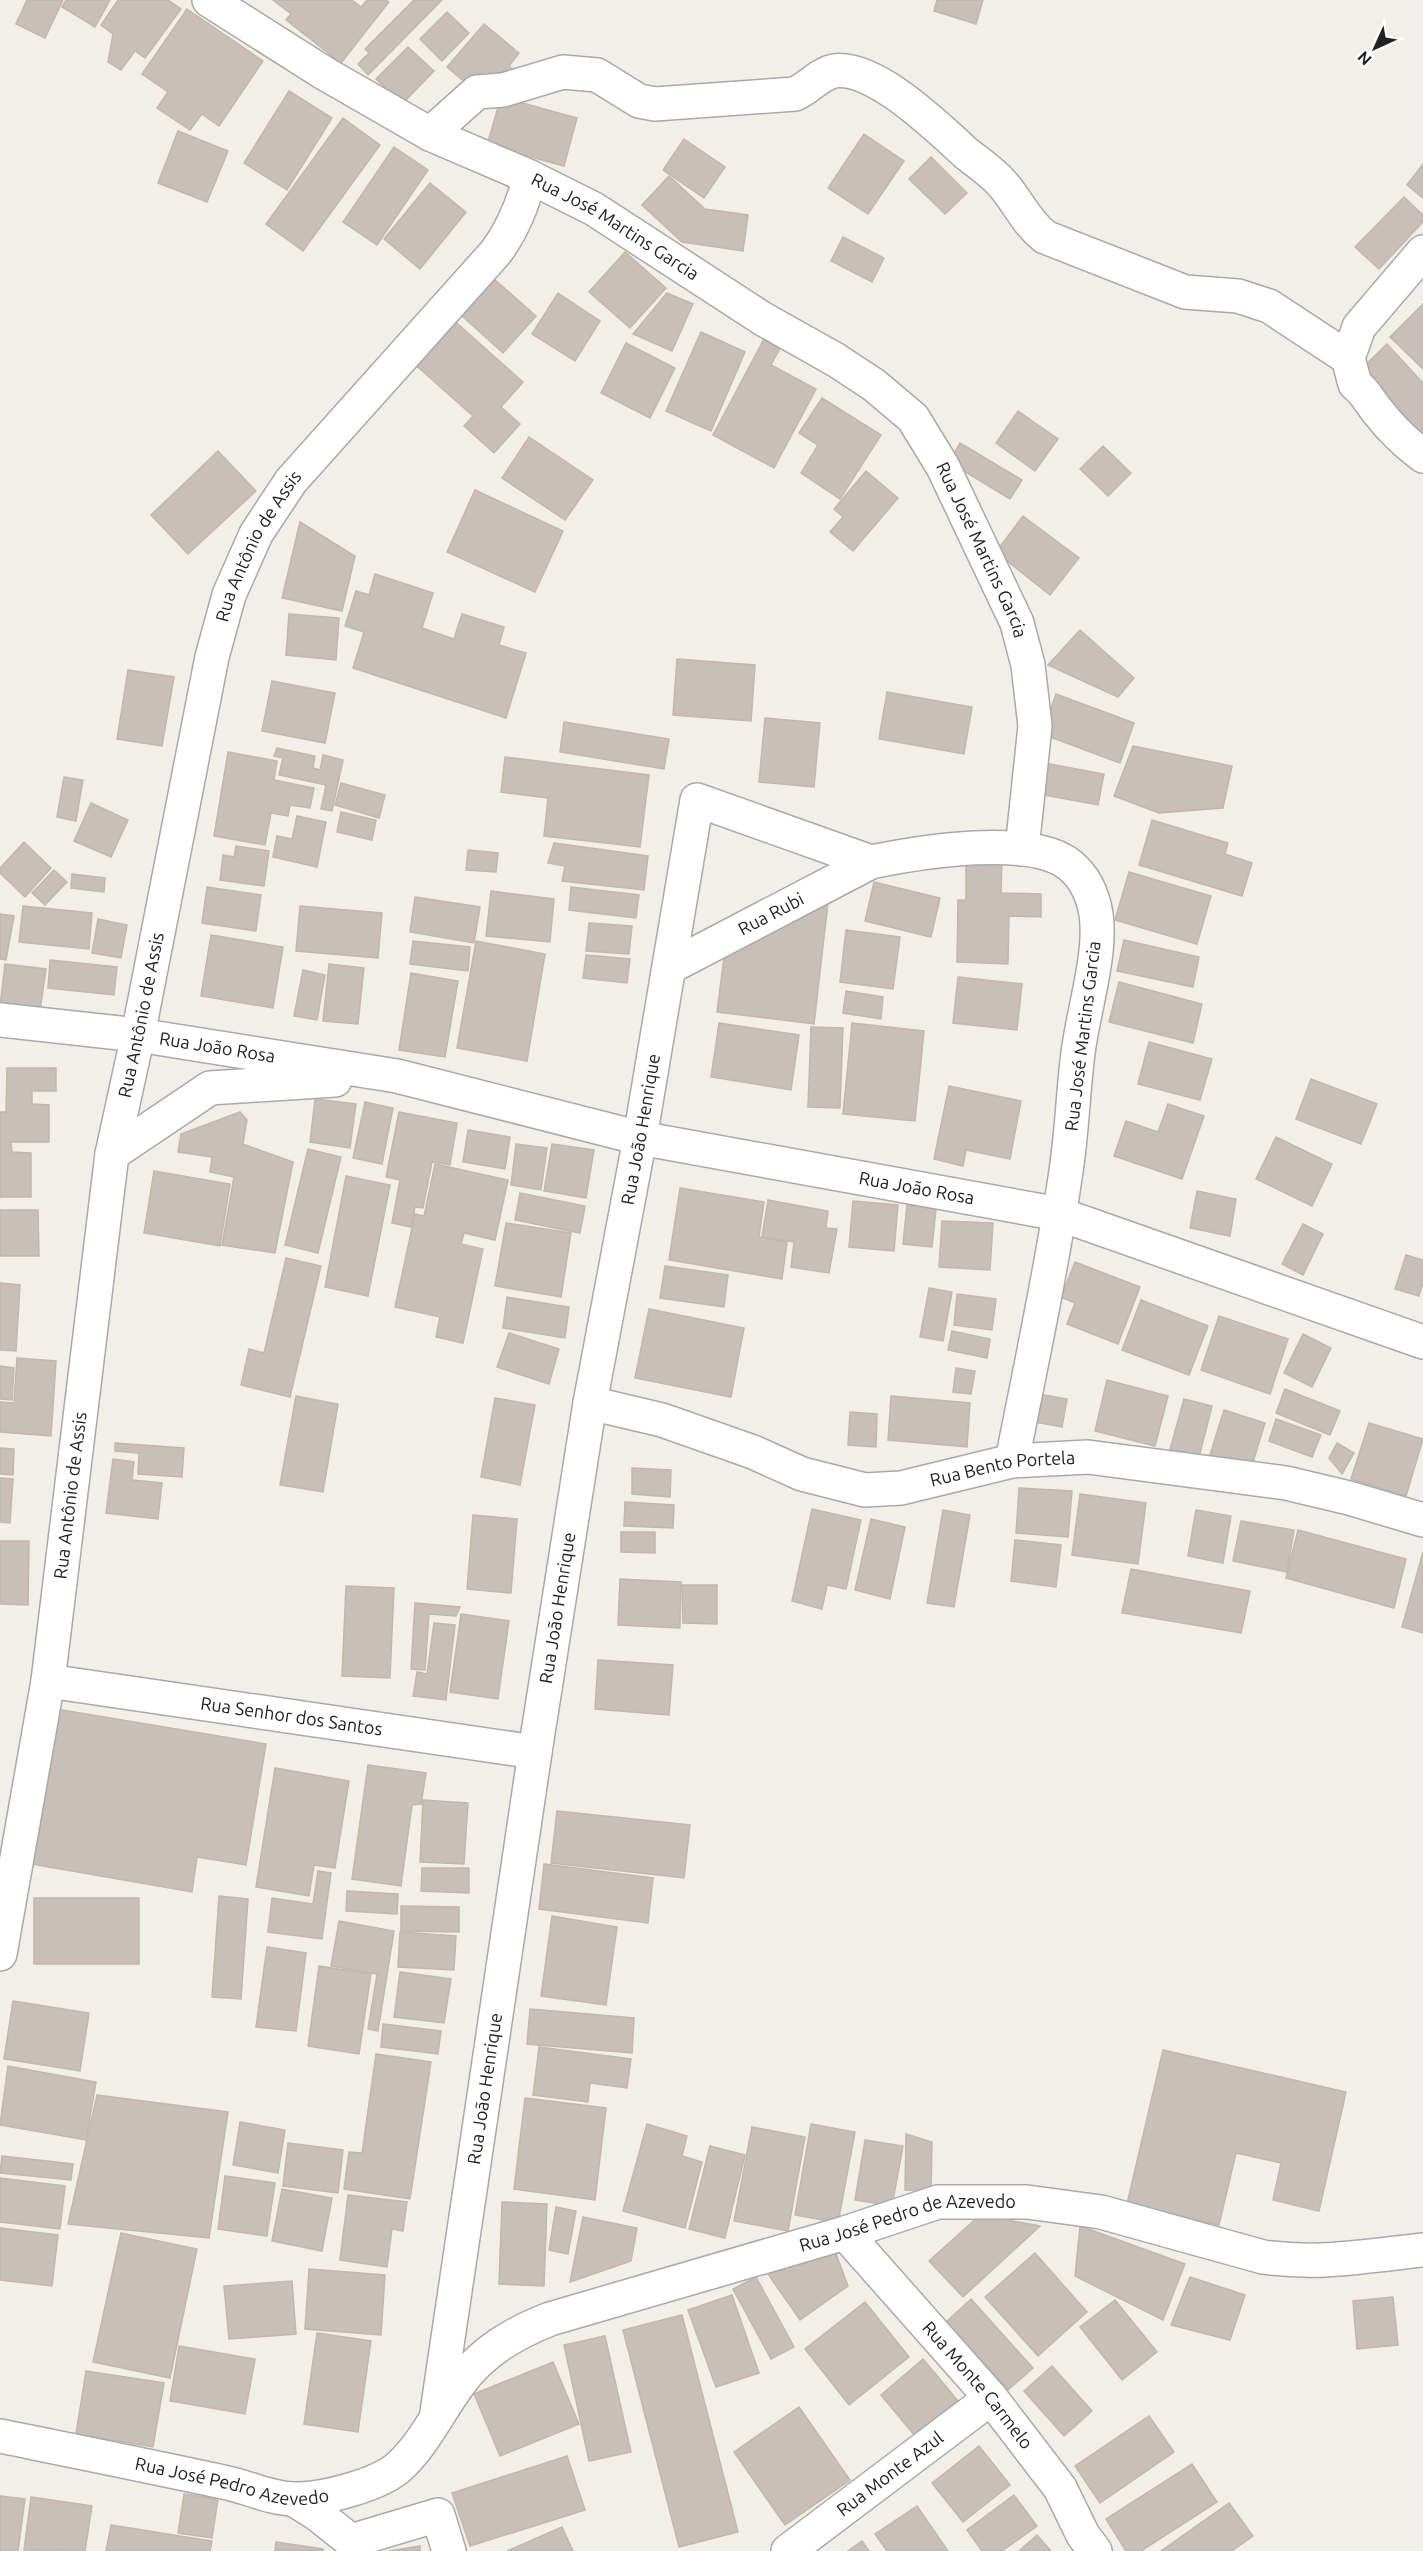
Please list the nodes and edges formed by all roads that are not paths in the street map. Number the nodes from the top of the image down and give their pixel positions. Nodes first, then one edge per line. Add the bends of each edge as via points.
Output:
1 (209, 0) edge
2 (430, 134) junction
3 (530, 177) junction
4 (1423, 252) edge
5 (1348, 358) junction
6 (1423, 456) edge
7 (1022, 849) junction
8 (872, 862) junction
9 (670, 967) junction
10 (0, 1020) edge
11 (138, 1035) junction
12 (397, 1076) junction
13 (640, 1138) junction
14 (112, 1155) junction
15 (1059, 1214) junction
16 (1423, 1342) edge
17 (590, 1403) junction
18 (1012, 1461) junction
19 (1423, 1520) edge
20 (48, 1682) junction
21 (535, 1752) junction
22 (0, 1954) edge
23 (844, 2234) junction
24 (1423, 2250) edge
25 (991, 2398) junction
26 (436, 2419) junction
27 (0, 2436) edge
28 (293, 2499) junction
29 (350, 2546) edge
30 (449, 2551) edge
31 (788, 2551) edge
32 (1095, 2551) edge

1 - 2 street, Rua José Martins Garcia
2 - 3 street, Rua José Martins Garcia
2 - 5 street via 477,92 503,90 563,72 597,75 639,101 664,104 795,94 826,74 854,73 908,102 1005,186 1034,228 1045,237 1185,292 1238,296 1269,306
3 - 7 street, Rua José Martins Garcia via 594,209 763,319 836,360 913,418 943,467 1017,623 1028,665 1035,726
3 - 11 street, Rua Antônio de Assis via 511,229 490,261 291,481 256,534 229,595 212,657
4 - 5 street via 1359,327
5 - 6 street via 1355,384 1402,440
7 - 8 street, Rua Rubi via 970,848
7 - 15 street, Rua José Martins Garcia via 1052,856 1072,867 1090,893 1096,915 1094,967 1077,1056
8 - 9 street, Rua Rubi
8 - 9 street, Rua João Henrique via 697,800
9 - 13 street, Rua João Henrique
10 - 11 street, Rua João Rosa
11 - 12 street, Rua João Rosa
11 - 14 street, Rua Antônio de Assis
12 - 13 street, Rua João Rosa
12 - 14 street, Rua João Rosa via 210,1088
13 - 15 street, Rua João Rosa
13 - 17 street, Rua João Henrique
14 - 20 street, Rua Antônio de Assis
15 - 16 street, Rua João Rosa
15 - 18 street, Rua José Martins Garcia
17 - 18 street, Rua Bento Portela via 662,1420 802,1474 865,1490 901,1488
17 - 21 street, Rua João Henrique
18 - 19 street, Rua Bento Portela via 1088,1457 1286,1483
20 - 21 street, Rua Senhor dos Santos
20 - 22 street, Rua Antônio de Assis
21 - 26 street, Rua João Henrique
23 - 24 street, Rua José Pedro de Azevedo via 938,2202 1027,2202 1101,2212 1263,2258 1325,2261
23 - 25 street, Rua Monte Carmelo
23 - 26 street, Rua José Pedro de Azevedo via 530,2326 487,2353 459,2383
25 - 31 street, Rua Monte Azul
25 - 32 street, Rua Monte Carmelo via 1060,2488
26 - 28 street, Rua José Pedro Azevedo via 414,2451 387,2476 344,2491
27 - 28 street, Rua José Pedro Azevedo via 233,2483
28 - 29 street via 317,2514
29 - 30 street via 438,2515

